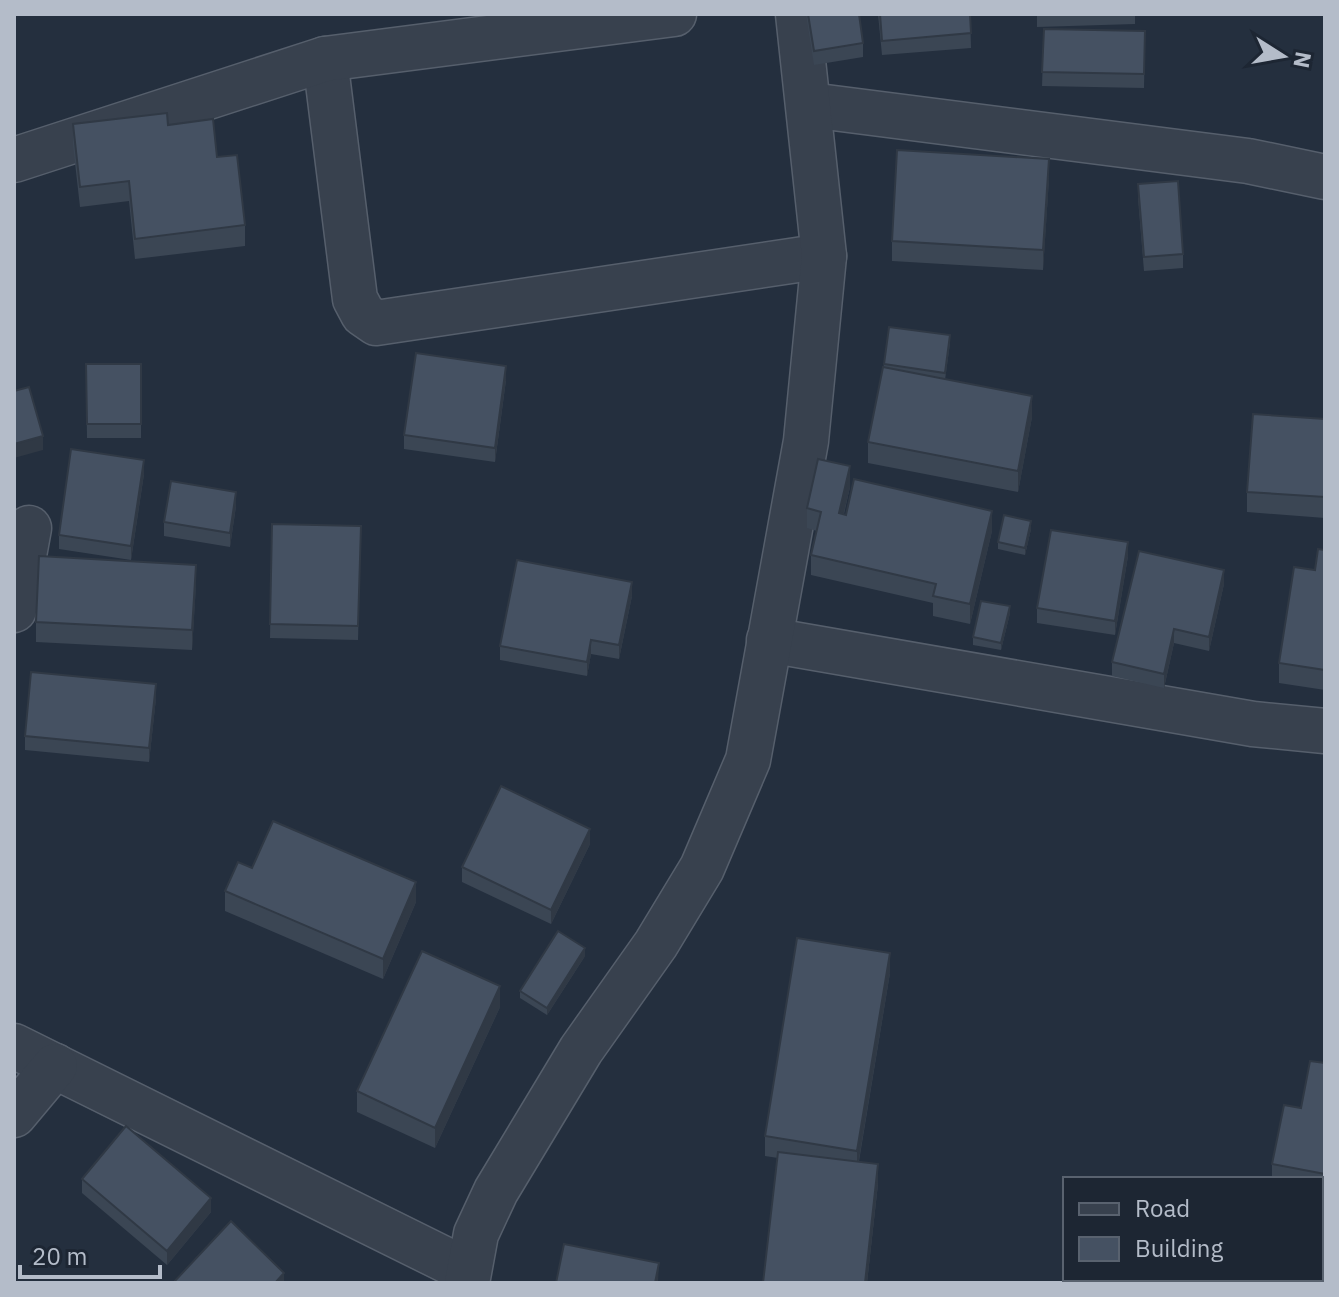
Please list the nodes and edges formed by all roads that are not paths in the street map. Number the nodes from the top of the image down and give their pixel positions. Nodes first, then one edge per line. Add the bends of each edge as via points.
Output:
1 (674, 14) edge
2 (798, 14) edge
3 (325, 59) junction
4 (810, 105) junction
5 (14, 160) edge
6 (1325, 177) edge
7 (824, 256) junction
8 (29, 528) dead end
9 (14, 610) edge
10 (769, 640) junction
11 (1325, 731) edge
12 (14, 1046) edge
13 (55, 1066) junction
14 (14, 1115) edge
15 (468, 1277) edge

1 - 3 street
2 - 4 street
3 - 5 street
3 - 7 street via 355,299 376,323
4 - 6 street via 1248,161
4 - 7 street
7 - 10 street via 806,441
8 - 9 street
10 - 11 street via 1253,724
10 - 15 street via 748,760 702,868 581,1050 496,1191 476,1234
12 - 13 street
13 - 14 street
13 - 15 street

